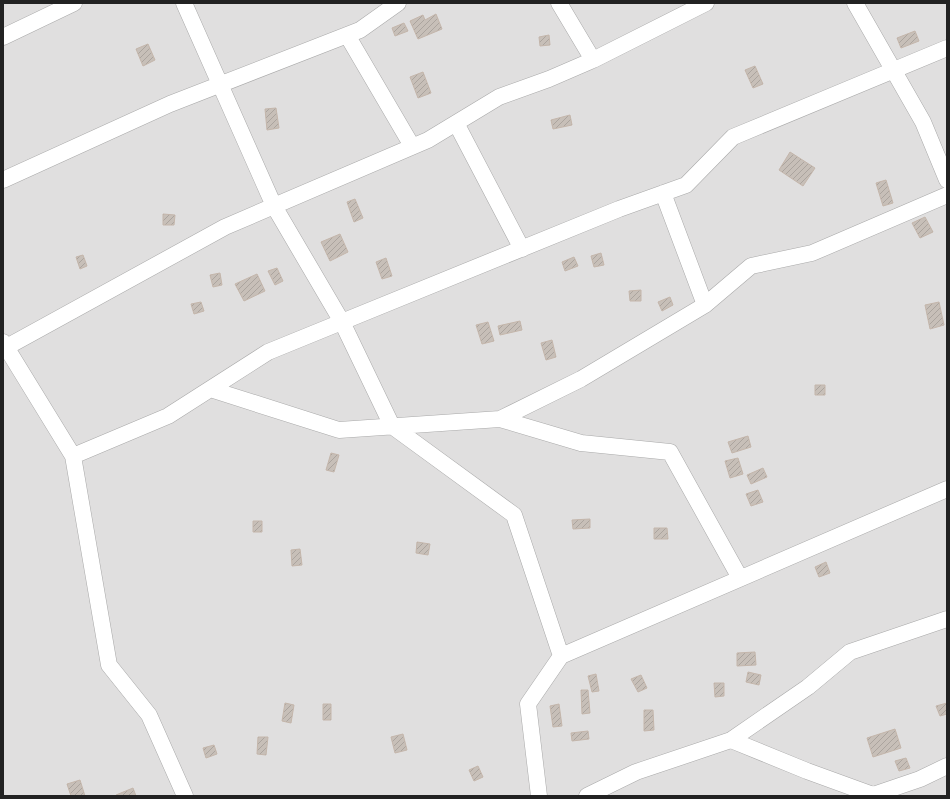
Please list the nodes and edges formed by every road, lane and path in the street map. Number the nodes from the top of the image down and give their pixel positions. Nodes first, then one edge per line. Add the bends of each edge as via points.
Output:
1 (74, 3) edge
2 (184, 3) edge
3 (398, 3) edge
4 (558, 3) edge
5 (706, 3) edge
6 (855, 3) edge
7 (347, 35) junction
8 (3, 37) edge
9 (947, 48) edge
10 (593, 60) junction
11 (894, 71) junction
12 (221, 84) junction
13 (456, 123) junction
14 (412, 146) junction
15 (3, 180) edge
16 (947, 180) edge
17 (664, 193) junction
18 (947, 195) edge
19 (274, 206) junction
20 (522, 249) junction
21 (705, 304) junction
22 (342, 322) junction
23 (4, 346) edge
24 (210, 389) junction
25 (500, 419) junction
26 (392, 426) junction
27 (73, 456) junction
28 (947, 489) edge
29 (740, 578) junction
30 (947, 619) edge
31 (561, 656) junction
32 (731, 740) junction
33 (947, 766) edge
34 (185, 796) edge
35 (539, 796) edge
36 (587, 796) edge

1 - 8 street
2 - 12 street
3 - 7 street via 360,30
4 - 10 street
5 - 10 street
6 - 11 street
7 - 12 street
7 - 14 street
9 - 11 street
10 - 13 street via 549,80 498,97
11 - 16 street via 922,122
11 - 17 street via 733,137 686,185
12 - 15 street via 170,104
12 - 19 street
13 - 14 street via 428,140
13 - 20 street
14 - 19 street
17 - 20 street
17 - 21 street
18 - 21 street via 812,253 751,266
19 - 22 street
19 - 23 street via 226,227
20 - 22 street
21 - 25 street via 581,379
22 - 24 street via 268,352
22 - 26 street
23 - 27 street
24 - 26 street via 339,430
24 - 27 street via 168,416
25 - 26 street
25 - 29 street via 581,443 670,452
26 - 31 street via 514,515
27 - 34 street via 109,665 148,715
28 - 29 street
29 - 31 street
30 - 32 street via 850,652 808,687
31 - 35 street via 528,704
32 - 33 street via 873,795 920,779
32 - 36 street via 636,772

